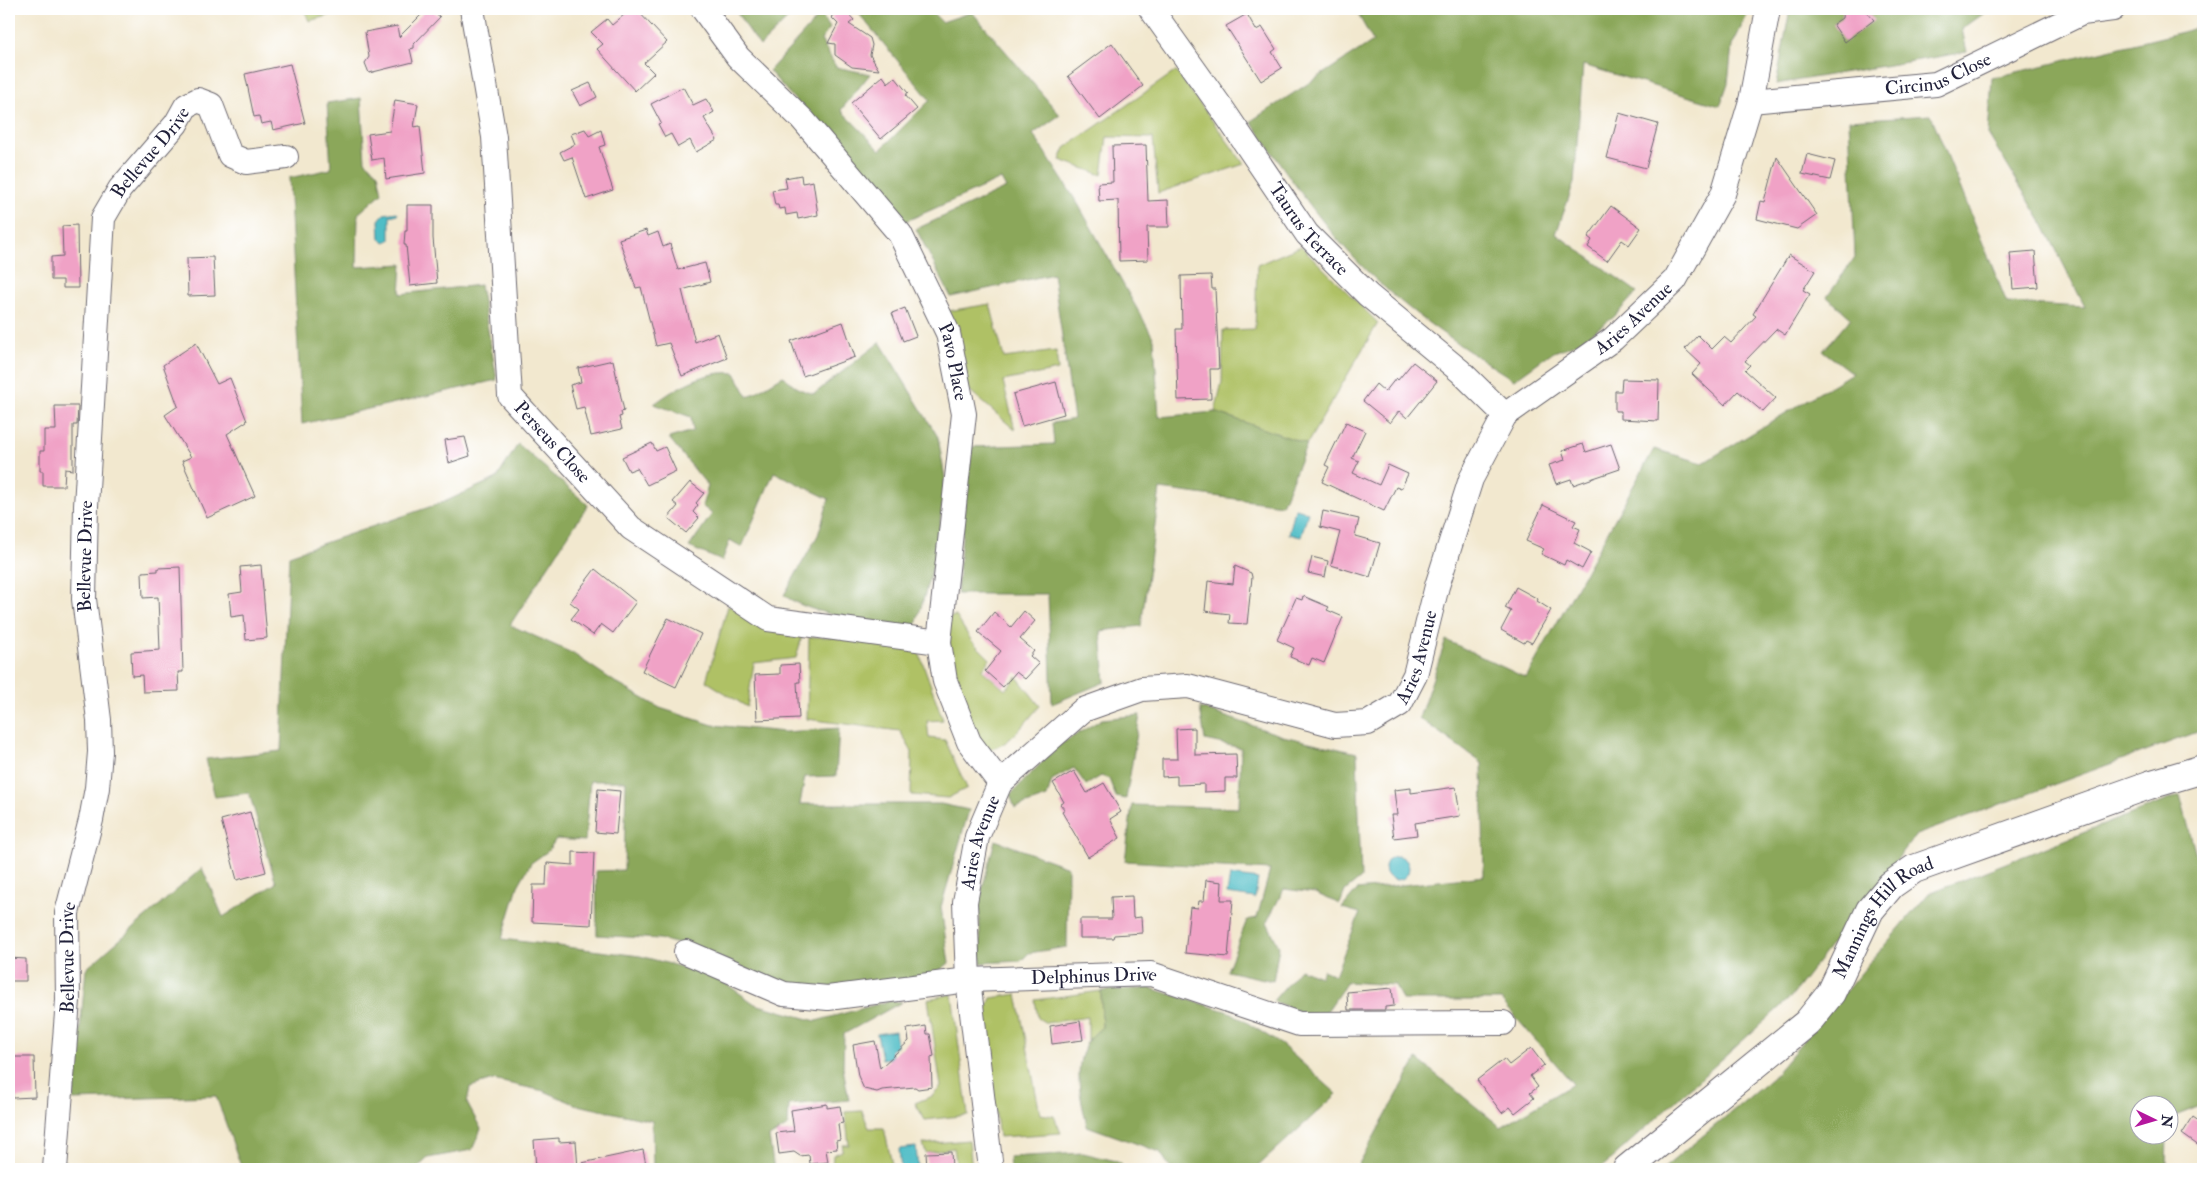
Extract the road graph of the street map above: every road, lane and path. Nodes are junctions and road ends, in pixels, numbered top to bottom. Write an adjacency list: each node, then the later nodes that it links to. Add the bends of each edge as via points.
1 (472, 9): 9 (street, Perseus Close, via 494,137 510,396 631,528 768,619)
2 (703, 9): 9 (street, Pavo Place, via 738,57 803,120 900,234 948,333 964,414)
3 (1151, 9): 8 (street, Taurus Terrace, via 1307,234 1368,295 1460,371)
4 (1768, 9): 6 (street, Aries Avenue)
5 (2113, 9): 6 (street, Circinus Close, via 2082,13 1936,84)
6 (1752, 101): 8 (street, Aries Avenue, via 1723,194 1675,280 1613,339)
7 (286, 157): 15 (street, Bellevue Drive, via 246,162 230,154 211,105 198,100 186,106 176,124 120,189 102,218 84,599 100,752 91,820 68,913 68,1000)
8 (1505, 415): 11 (street, Aries Avenue, via 1471,479 1437,586 1415,675 1400,704 1368,724 1335,725 1188,686 1142,690 1083,710)
9 (939, 642): 11 (street, Pavo Place, via 945,681 970,742)
10 (2203, 768): 17 (main road, Mannings Hill Road, via 1914,869 1891,885 1870,910 1832,993 1808,1023)
11 (1000, 783): 13 (street, Aries Avenue, via 977,837 965,902)
12 (686, 952): 13 (street, Delphinus Drive, via 784,994 828,998)
13 (968, 980): 14 (street, Delphinus Drive, via 1151,974 1299,1024); 16 (street, Aries Avenue)
14 (1503, 1023)
15 (55, 1169)
16 (991, 1169)
17 (1627, 1169)

